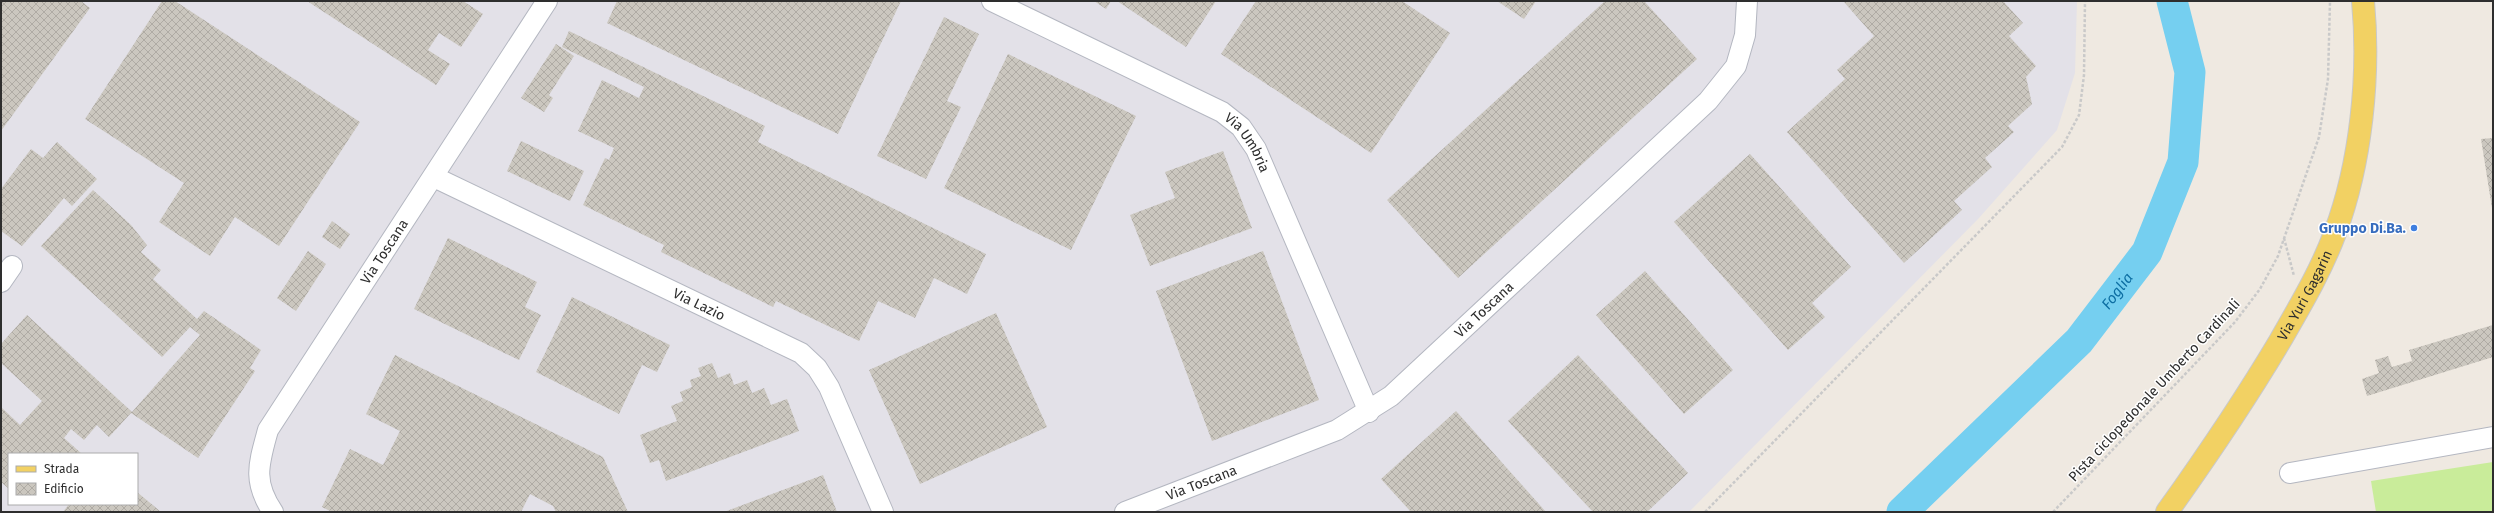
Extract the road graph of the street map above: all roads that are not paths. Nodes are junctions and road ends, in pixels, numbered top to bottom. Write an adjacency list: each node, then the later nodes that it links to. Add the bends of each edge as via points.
1 (547, 1): 5 (street, Via Toscana)
2 (992, 1): 6 (street, Via Umbria, via 1222,112 1241,128 1256,149)
3 (1747, 1): 6 (street, Via Toscana, via 1746,35 1736,66 1708,101 1391,396)
4 (2363, 1): 12 (main road, Via Yuri Gagarin, via 2363,92 2356,157 2335,233 2304,301 2252,388)
5 (434, 177): 9 (street, Via Toscana, via 268,430 258,467 264,499); 10 (street, Via Lazio, via 802,353 817,368 829,387)
6 (1369, 412): 11 (street, Via Toscana, via 1337,430)
7 (2493, 437): 8 (street)
8 (2290, 473)
9 (272, 512)
10 (884, 512)
11 (1125, 512)
12 (2167, 512)

